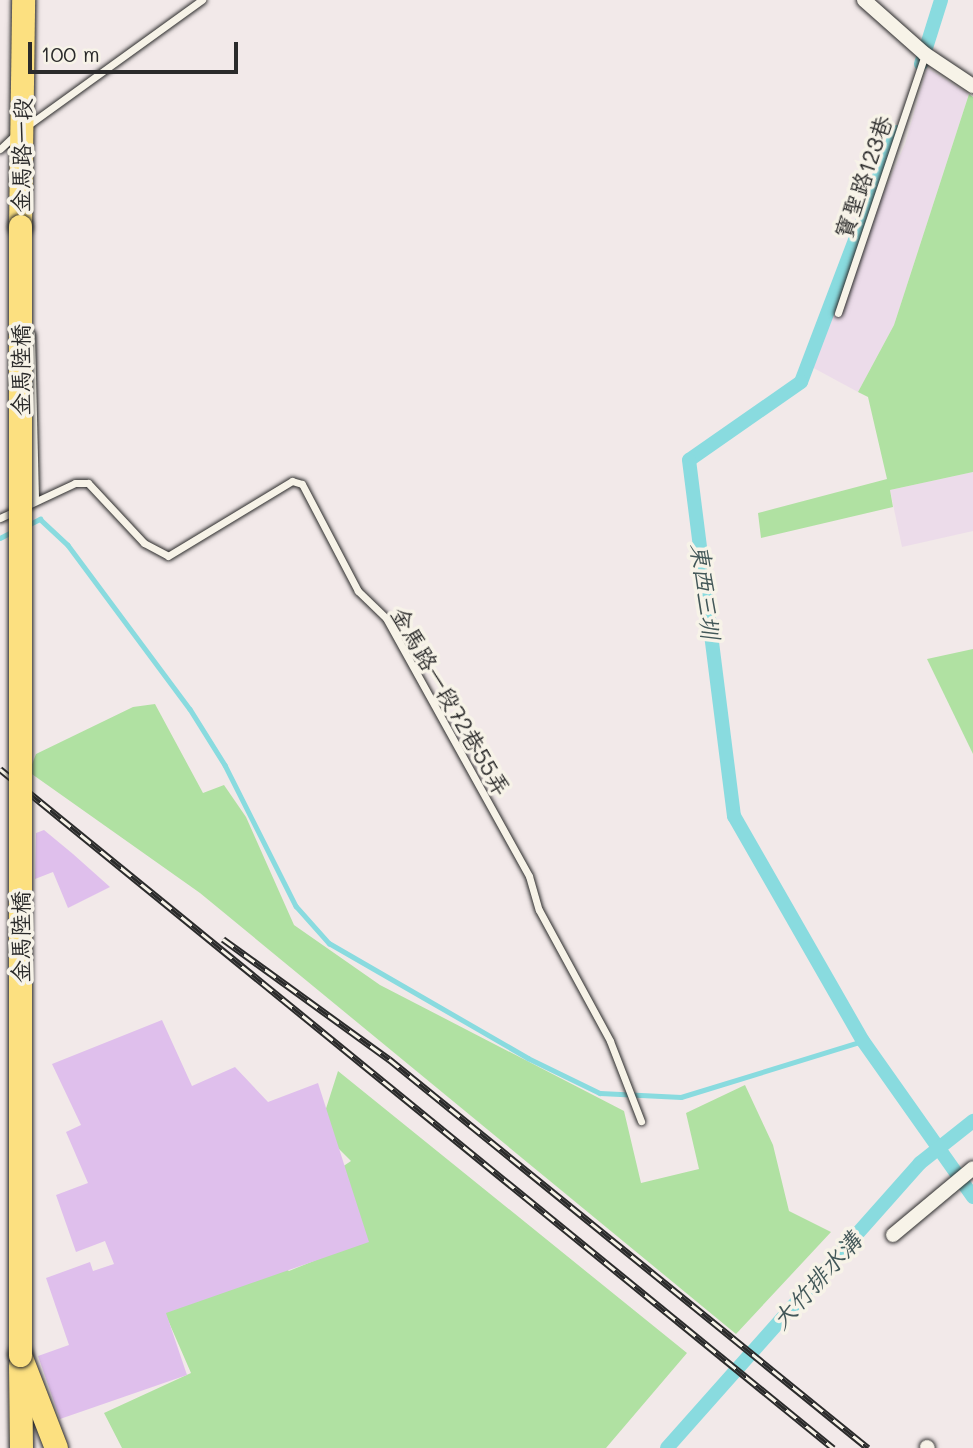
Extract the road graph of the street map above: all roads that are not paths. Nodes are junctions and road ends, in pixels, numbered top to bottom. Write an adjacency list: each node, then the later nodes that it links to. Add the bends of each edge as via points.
1 (23, 0): 6 (main road, 金馬路一段)
2 (202, 0): 6 (lane)
3 (864, 0): 4 (street)
4 (925, 54): 5 (street); 9 (lane, 寶聖路123巷)
5 (973, 86)
6 (21, 130): 7 (lane); 8 (main road, 金馬路一段); 10 (lane, via 29,220)
7 (0, 149)
8 (20, 226): 15 (main road, 金馬陸橋, bridge)
9 (838, 313)
10 (35, 501): 11 (lane); 12 (lane, 金馬路一段72巷55弄, via 88,483 144,543 168,556 292,481 302,484 358,591 386,618 529,876 539,910 610,1041)
11 (0, 518)
12 (641, 1121)
13 (973, 1168): 14 (street)
14 (893, 1236)
15 (20, 1355): 16 (main road); 17 (main road)
16 (21, 1448)
17 (56, 1448)

